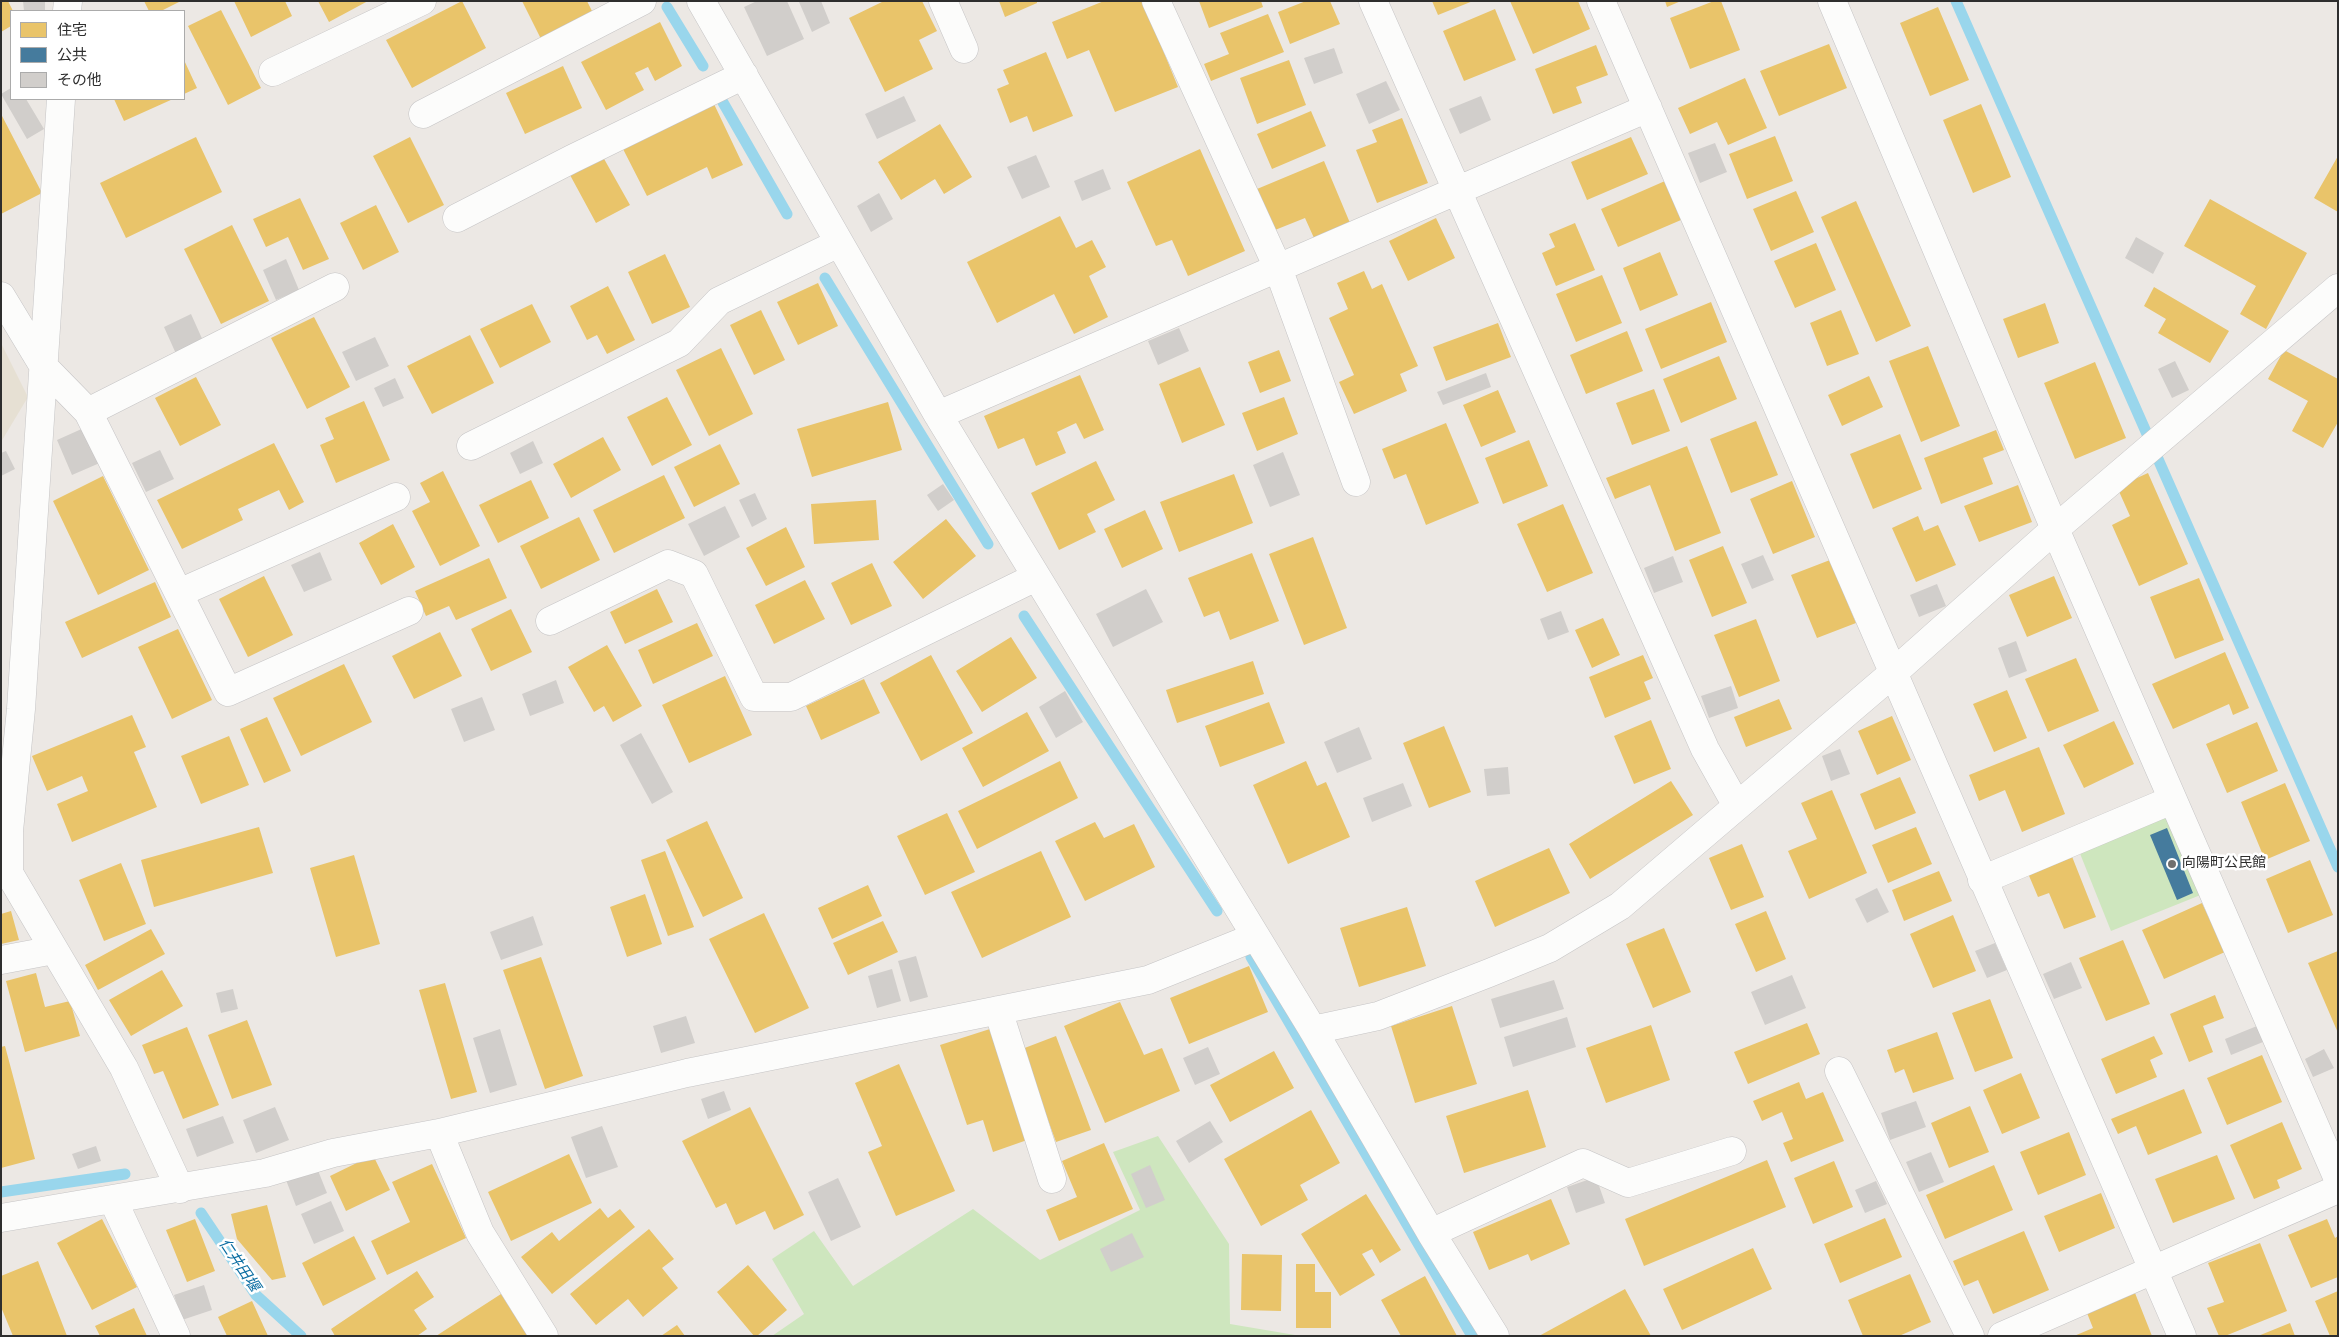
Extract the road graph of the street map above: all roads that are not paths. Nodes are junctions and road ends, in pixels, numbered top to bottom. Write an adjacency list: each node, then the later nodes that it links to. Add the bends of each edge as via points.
1 (422, 1): 10 (street)
2 (642, 1): 14 (street)
3 (701, 1): 11 (street)
4 (943, 1): 9 (street)
5 (1156, 1): 18 (street)
6 (1373, 1): 15 (street)
7 (1601, 1): 13 (street)
8 (1832, 1): 28 (street)
9 (964, 49)
10 (272, 72)
11 (744, 76): 16 (street); 17 (street)
12 (61, 100): 22 (street)
13 (1648, 108): 15 (street); 33 (street)
14 (423, 114)
15 (1457, 191): 18 (street); 35 (street, via 1705,750)
16 (458, 218)
17 (840, 243): 24 (street); 25 (street, via 719,301 678,343)
18 (1278, 268): 24 (street); 26 (street)
19 (336, 287): 23 (street)
20 (2338, 288): 28 (street)
21 (1, 296): 22 (street)
22 (44, 367): 23 (street); 38 (street, via 21,709 8,831 8,872)
23 (88, 412): 30 (street)
24 (938, 415): 29 (street)
25 (471, 446)
26 (1356, 482)
27 (396, 497): 30 (street)
28 (2055, 529): 33 (street); 34 (street)
29 (1036, 578): 32 (street, via 791,697 754,697 694,574 668,564); 37 (street)
30 (179, 593): 31 (street, via 228,692)
31 (409, 611)
32 (550, 620)
33 (1892, 674): 35 (street); 36 (street)
34 (2172, 800): 36 (street); 46 (street)
35 (1737, 806): 41 (street, via 1620,906 1550,948 1378,1016)
36 (1982, 880): 52 (street)
37 (1255, 937): 40 (street, via 1148,980); 41 (street)
38 (54, 950): 39 (street); 47 (street, via 124,1068)
39 (1, 960)
40 (998, 1010): 43 (street, via 687,1073); 45 (street)
41 (1313, 1030): 51 (street)
42 (1839, 1070): 56 (street)
43 (440, 1133): 47 (street, via 333,1154 265,1173); 54 (street, via 480,1233)
44 (1732, 1151): 51 (street, via 1628,1183 1583,1163)
45 (1052, 1179)
46 (2338, 1179)
47 (180, 1188): 49 (street)
48 (2338, 1189): 52 (street)
49 (112, 1200): 50 (street); 53 (street)
50 (1, 1218)
51 (1431, 1233): 55 (street)
52 (2152, 1269): 57 (street); 58 (street)
53 (176, 1336)
54 (544, 1336)
55 (1495, 1336)
56 (1970, 1336)
57 (2002, 1336)
58 (2182, 1336)

